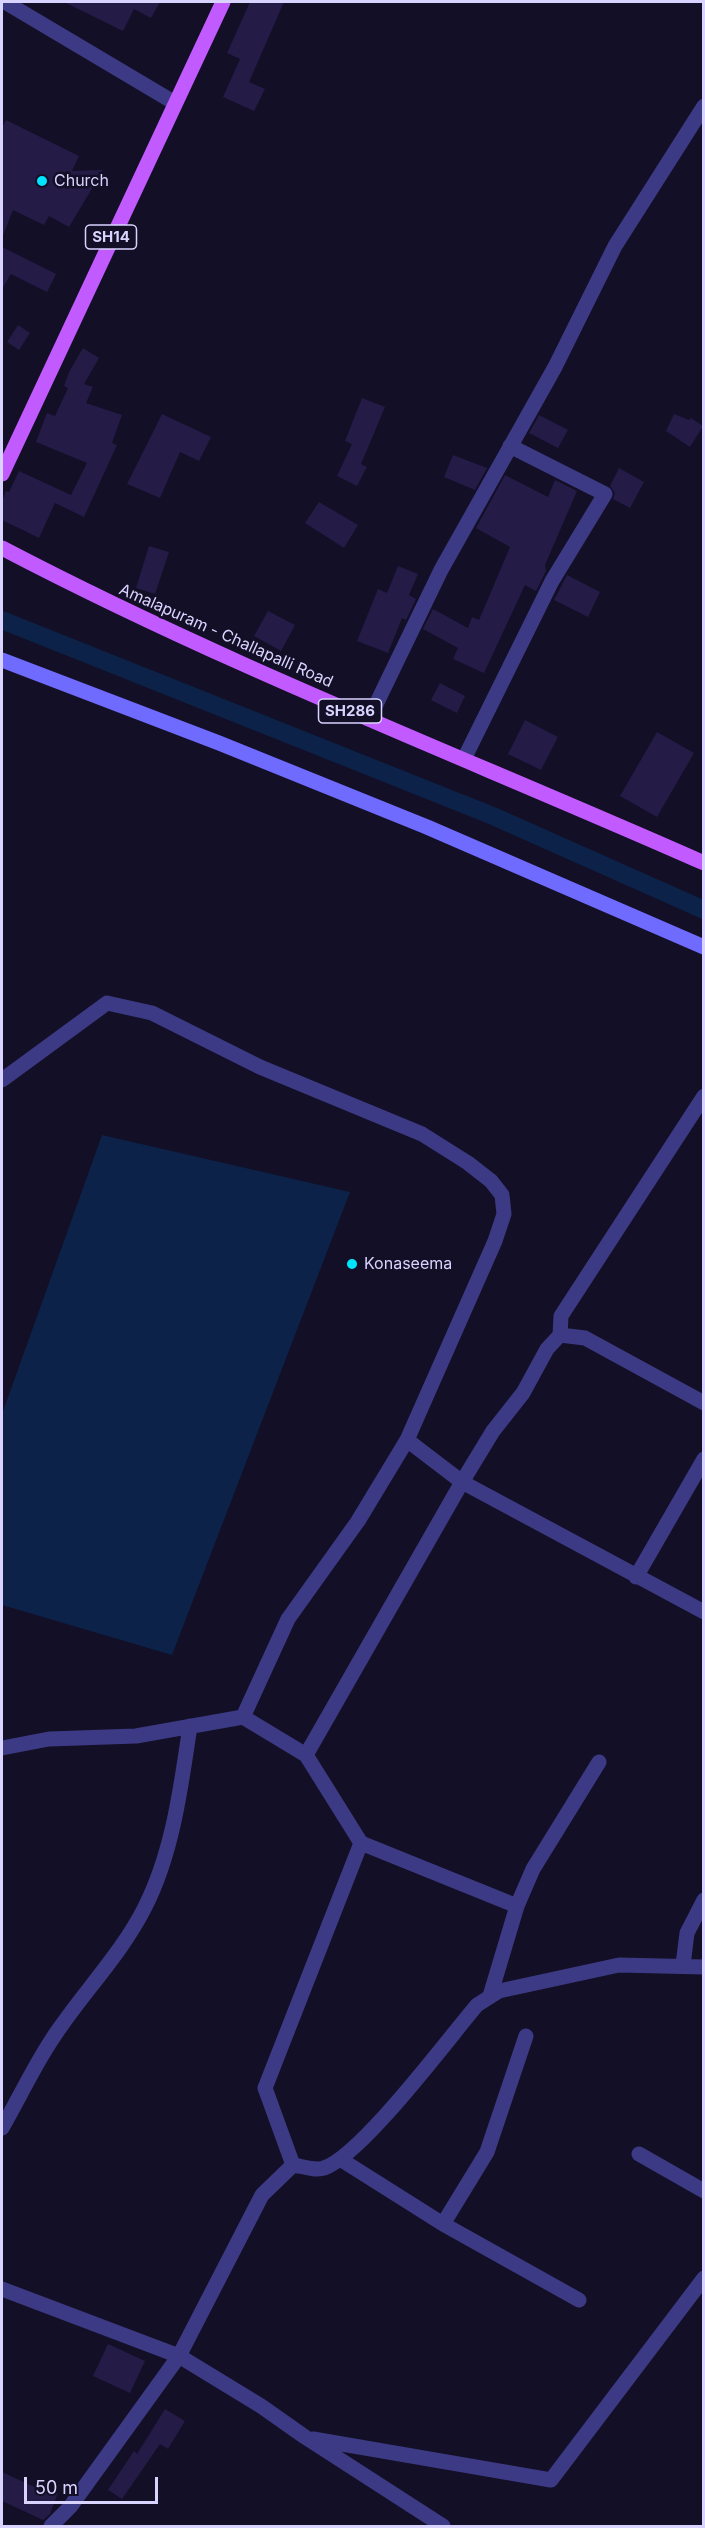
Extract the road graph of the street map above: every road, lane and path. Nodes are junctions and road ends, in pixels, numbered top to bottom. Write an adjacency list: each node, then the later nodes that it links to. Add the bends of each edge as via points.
1 (5, 2): 3 (street)
2 (224, 2): 3 (main road, SH14)
3 (175, 102): 6 (main road, SH14)
4 (704, 106): 5 (street, via 615,246 555,367)
5 (510, 446): 9 (street, via 441,570); 10 (street, via 605,494 552,581)
6 (2, 474)
7 (2, 548): 9 (main road, Amalapuram - Challapalli Road / SH286, via 180,636)
8 (2, 660): 12 (street, via 427,827)
9 (369, 719): 10 (main road, Amalapuram - Challapalli Road / SH286)
10 (464, 759): 11 (main road, Amalapuram - Challapalli Road / SH286)
11 (704, 863)
12 (704, 947)
13 (2, 1080): 17 (street, via 107,1003 152,1013 260,1067 422,1134 491,1181 502,1196 504,1214)
14 (704, 1096): 15 (street, via 561,1316)
15 (560, 1335): 16 (street, via 585,1338); 19 (street)
16 (704, 1404)
17 (407, 1440): 19 (street); 22 (street, via 358,1521 288,1619)
18 (704, 1459): 20 (street)
19 (462, 1482): 20 (street); 25 (street)
20 (636, 1577): 21 (street)
21 (704, 1612)
22 (243, 1716): 23 (street); 25 (street)
23 (190, 1726): 24 (street, via 136,1736 49,1739); 34 (street, via 165,1852 146,1906 121,1947 62,2024)
24 (2, 1748)
25 (306, 1755): 27 (street)
26 (599, 1762): 29 (street, via 533,1869)
27 (361, 1843): 29 (street); 37 (street, via 265,2088)
28 (704, 1900): 30 (street, via 687,1933)
29 (517, 1906): 32 (street)
30 (683, 1965): 31 (street); 32 (street, via 620,1965)
31 (704, 1967)
32 (490, 1996): 36 (street, via 477,2005 370,2131)
33 (526, 2036): 39 (street, via 487,2152)
34 (2, 2128)
35 (639, 2154): 38 (street)
36 (340, 2159): 37 (street, via 323,2169); 39 (street)
37 (293, 2165): 43 (street, via 262,2195)
38 (704, 2190)
39 (442, 2224): 42 (street)
40 (704, 2278): 44 (street, via 551,2480)
41 (2, 2289): 43 (street)
42 (579, 2300)
43 (179, 2356): 44 (street); 45 (street, via 70,2507)
44 (304, 2437): 46 (street)
45 (51, 2526)
46 (443, 2526)

